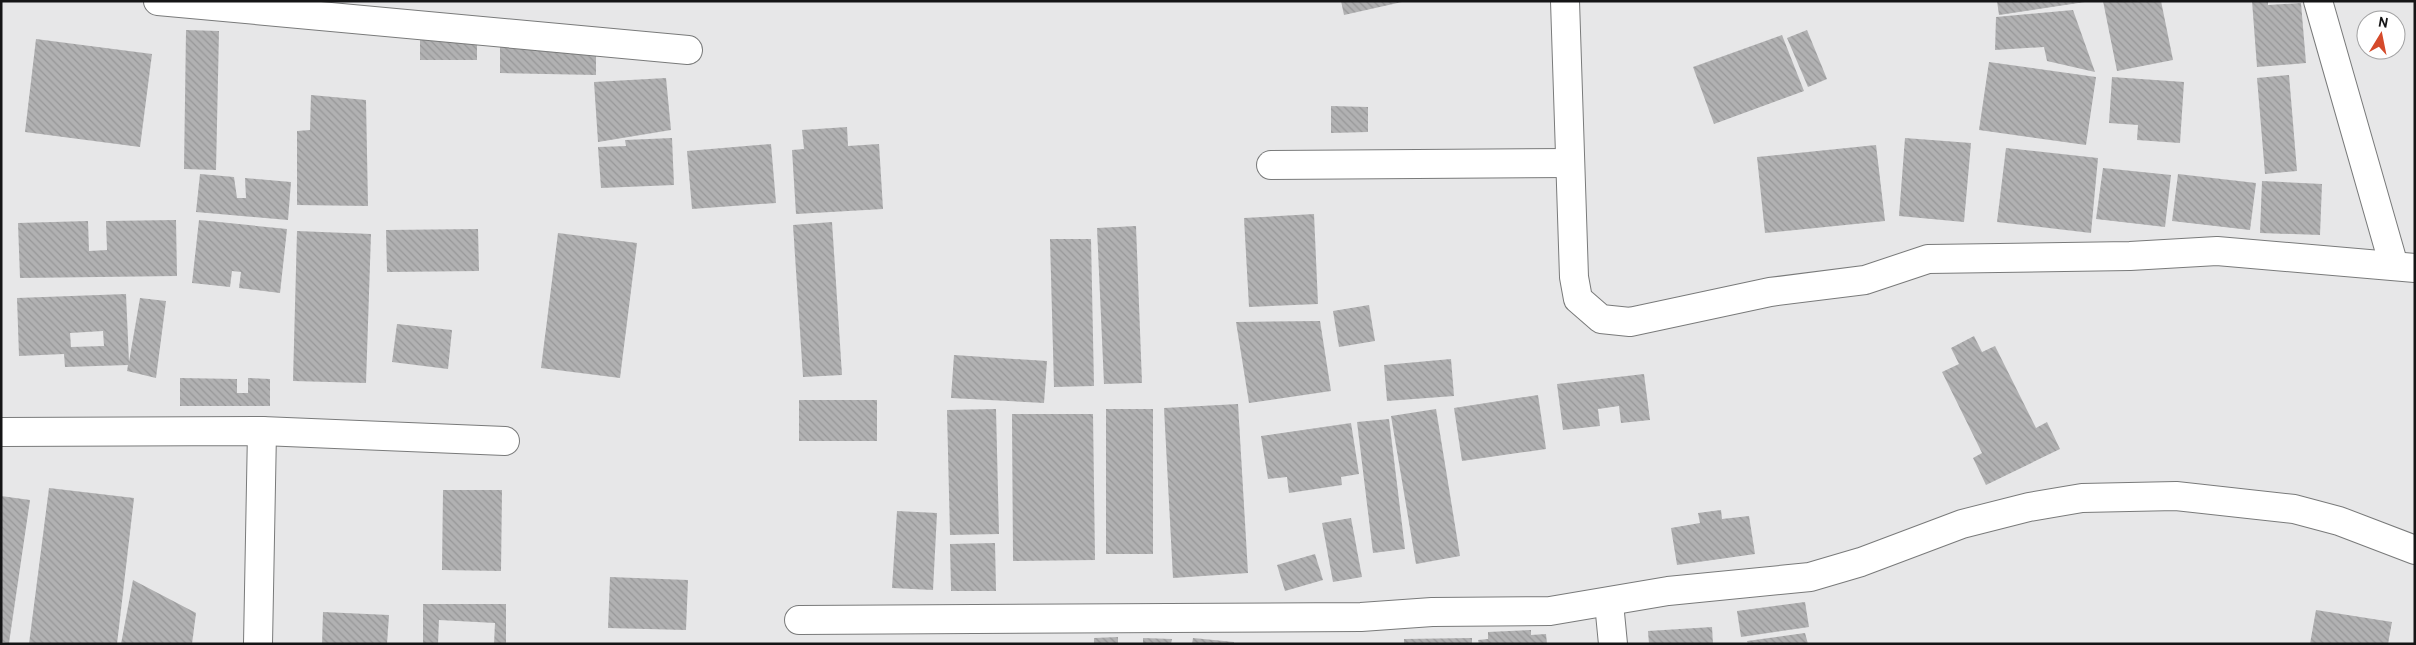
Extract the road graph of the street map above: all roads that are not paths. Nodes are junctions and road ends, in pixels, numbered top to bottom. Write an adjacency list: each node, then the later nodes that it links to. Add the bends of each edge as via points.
1 (158, 1): 4 (street)
2 (1565, 1): 5 (street)
3 (2318, 1): 7 (street)
4 (688, 50)
5 (1570, 163): 6 (street); 7 (street, via 1574,277 1578,299 1601,319 1630,322 1770,292 1865,280 1928,259 2217,252)
6 (1271, 165)
7 (2404, 267)
8 (262, 431): 9 (street); 10 (street); 14 (street)
9 (1, 432)
10 (505, 440)
11 (2415, 550): 12 (street, via 2339,520 2294,509 2176,496 2082,498 1962,524 1861,562 1810,577 1668,592)
12 (1609, 603): 13 (street, via 1550,611 1432,612 1361,617); 15 (street)
13 (799, 620)
14 (258, 644)
15 (1613, 644)

